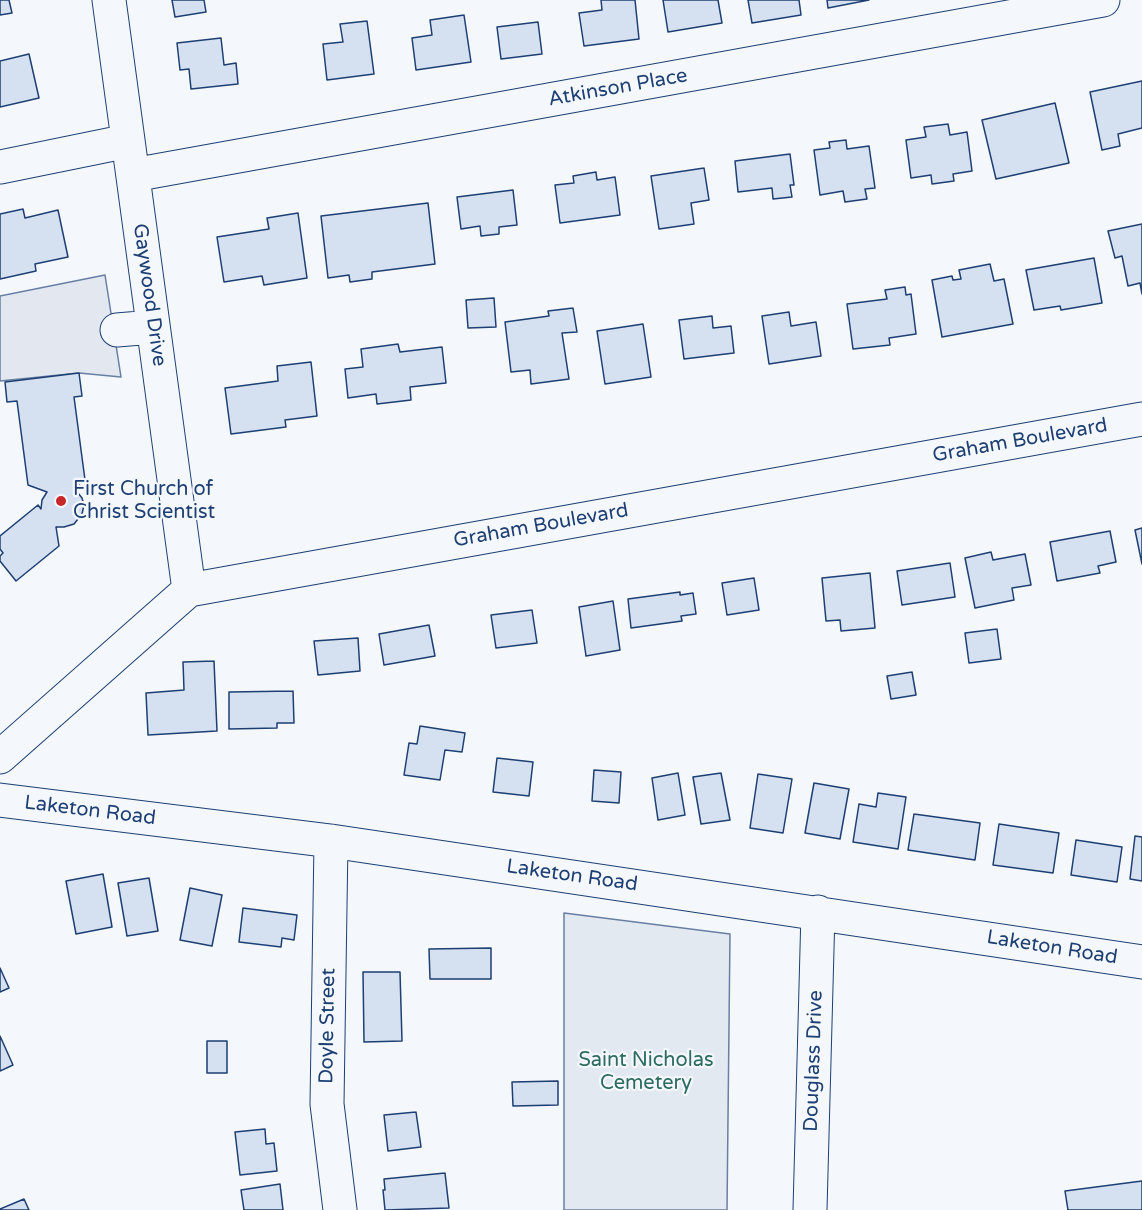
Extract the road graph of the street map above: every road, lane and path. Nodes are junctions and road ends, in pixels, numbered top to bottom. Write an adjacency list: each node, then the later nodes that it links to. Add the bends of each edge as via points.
1 (109, 0): 3 (street, Gaywood Drive)
2 (1103, 0): 5 (street, Atkinson Place)
3 (128, 141): 4 (street); 5 (street, Gaywood Drive)
4 (0, 167)
5 (133, 175): 6 (street, Gaywood Drive)
6 (153, 327): 7 (street); 9 (street, Gaywood Drive)
7 (117, 330)
8 (1142, 419): 9 (street, Graham Boulevard)
9 (189, 590): 10 (street)
10 (0, 757)
11 (0, 800): 12 (street, Laketon Road)
12 (331, 841): 13 (street, Laketon Road); 15 (street, Doyle Street, via 327,1104)
13 (818, 912): 14 (street, Laketon Road); 16 (street, Douglass Drive)
14 (1142, 962)
15 (340, 1210)
16 (810, 1210)

